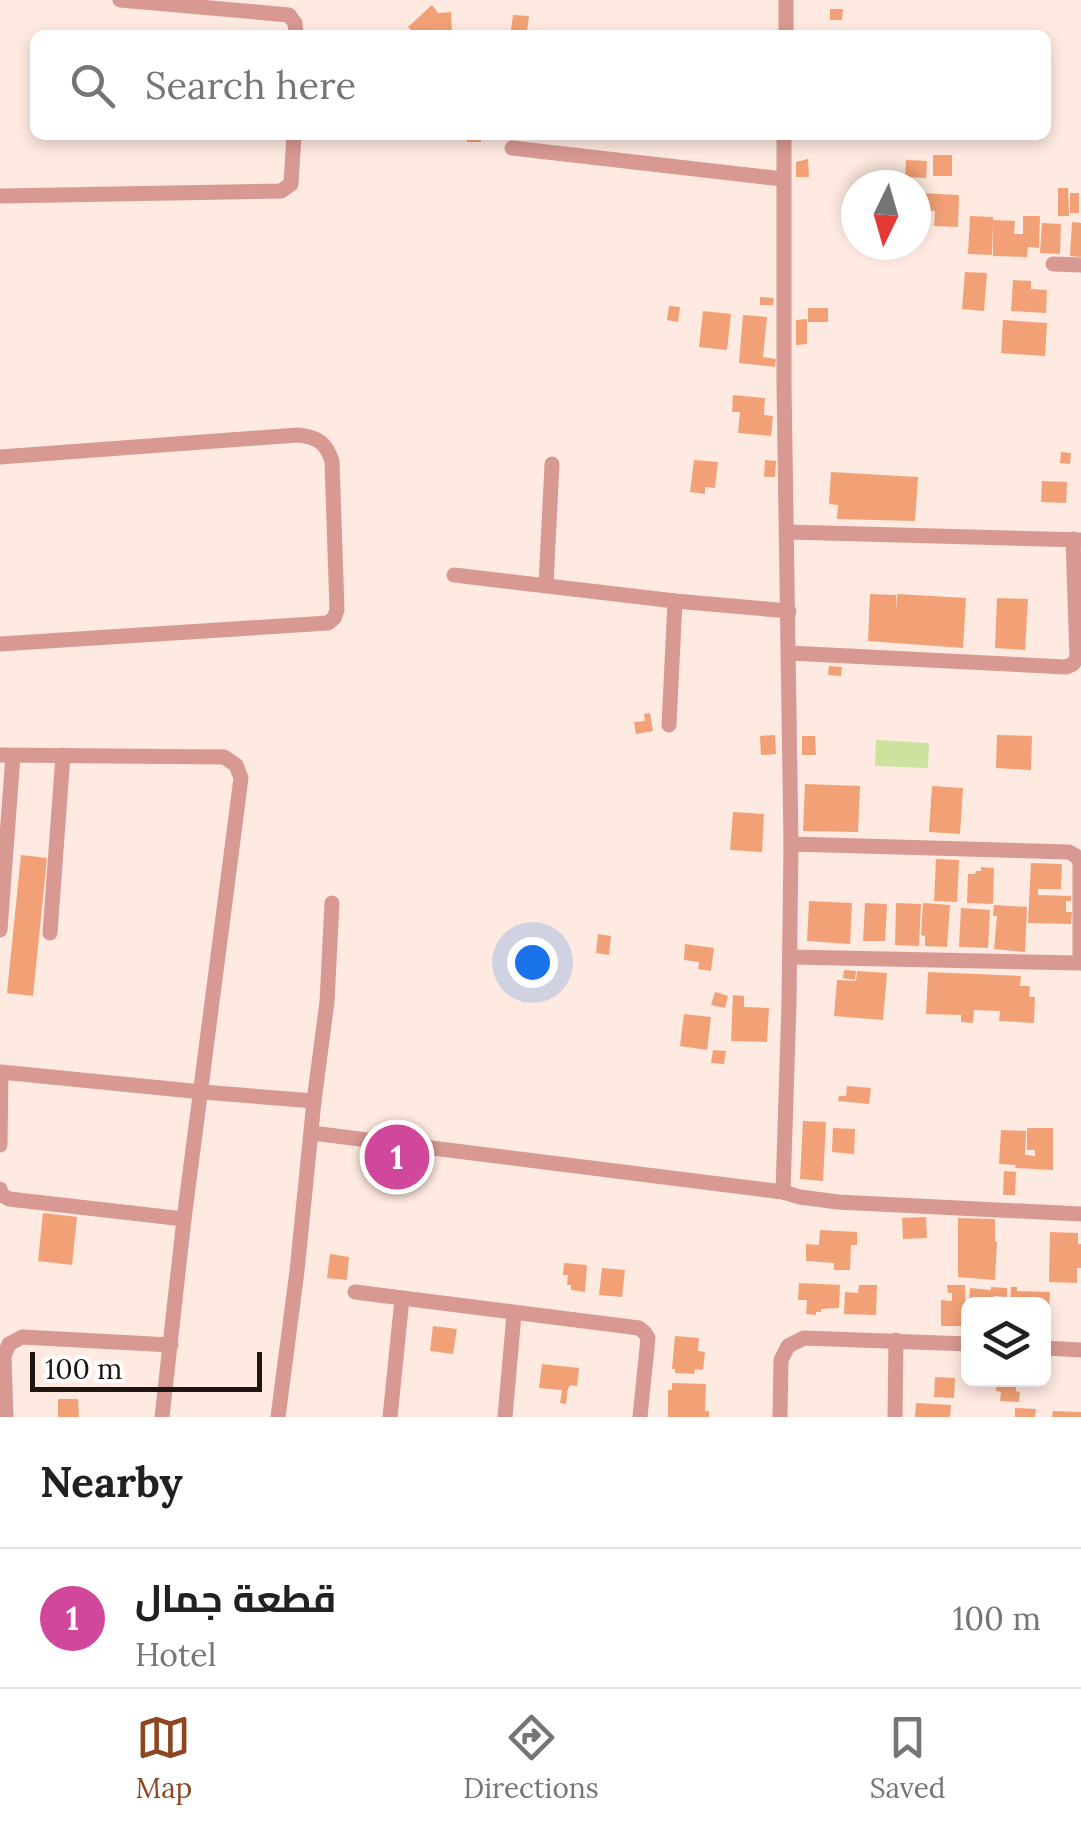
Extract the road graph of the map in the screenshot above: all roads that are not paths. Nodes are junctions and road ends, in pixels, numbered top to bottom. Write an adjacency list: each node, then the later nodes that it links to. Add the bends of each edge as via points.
1 (120, 0): 3 (street, via 289,15)
2 (786, 0): 4 (street)
3 (296, 30)
4 (786, 30)
5 (294, 140): 9 (street, via 291,184 281,191)
6 (784, 140): 8 (street)
7 (512, 148): 8 (street)
8 (783, 179): 14 (street)
9 (2, 196)
10 (1053, 264): 11 (street)
11 (1081, 265)
12 (0, 457): 20 (street, via 312,437 328,448 332,461 337,610 328,622)
13 (552, 464): 17 (street)
14 (787, 532): 15 (street); 19 (street)
15 (1077, 540): 21 (street, via 1074,664)
16 (454, 575): 17 (street)
17 (546, 585): 18 (street)
18 (675, 601): 19 (street); 22 (street)
19 (789, 611): 21 (street)
20 (0, 644)
21 (789, 653): 25 (street)
22 (669, 724)
23 (63, 755): 24 (street); 28 (street); 32 (street, via 224,757 242,778)
24 (7, 756): 27 (street)
25 (792, 844): 29 (street); 29 (street, via 1069,852 1080,862 1080,963)
26 (332, 904): 33 (street)
27 (0, 930)
28 (50, 933)
29 (790, 958): 37 (street)
30 (0, 1064): 31 (street)
31 (1, 1072): 32 (street); 35 (street)
32 (202, 1092): 33 (street); 39 (street)
33 (314, 1100): 34 (street)
34 (312, 1133): 37 (street); 50 (street)
35 (0, 1146)
36 (0, 1190): 39 (street, via 9,1200)
37 (783, 1192): 38 (street, via 838,1202)
38 (1081, 1214)
39 (184, 1218): 45 (street)
40 (355, 1292): 41 (street)
41 (402, 1299): 42 (street); 51 (street)
42 (514, 1314): 52 (street); 53 (street, via 646,1333)
43 (896, 1340): 44 (street); 54 (street, via 804,1338 788,1346 781,1360); 55 (street)
44 (961, 1344)
45 (171, 1345): 48 (street, via 22,1337 4,1356); 49 (street)
46 (1051, 1348): 47 (street)
47 (1081, 1350)
48 (6, 1417)
49 (162, 1417)
50 (278, 1417)
51 (390, 1417)
52 (505, 1417)
53 (640, 1417)
54 (780, 1417)
55 (894, 1417)

